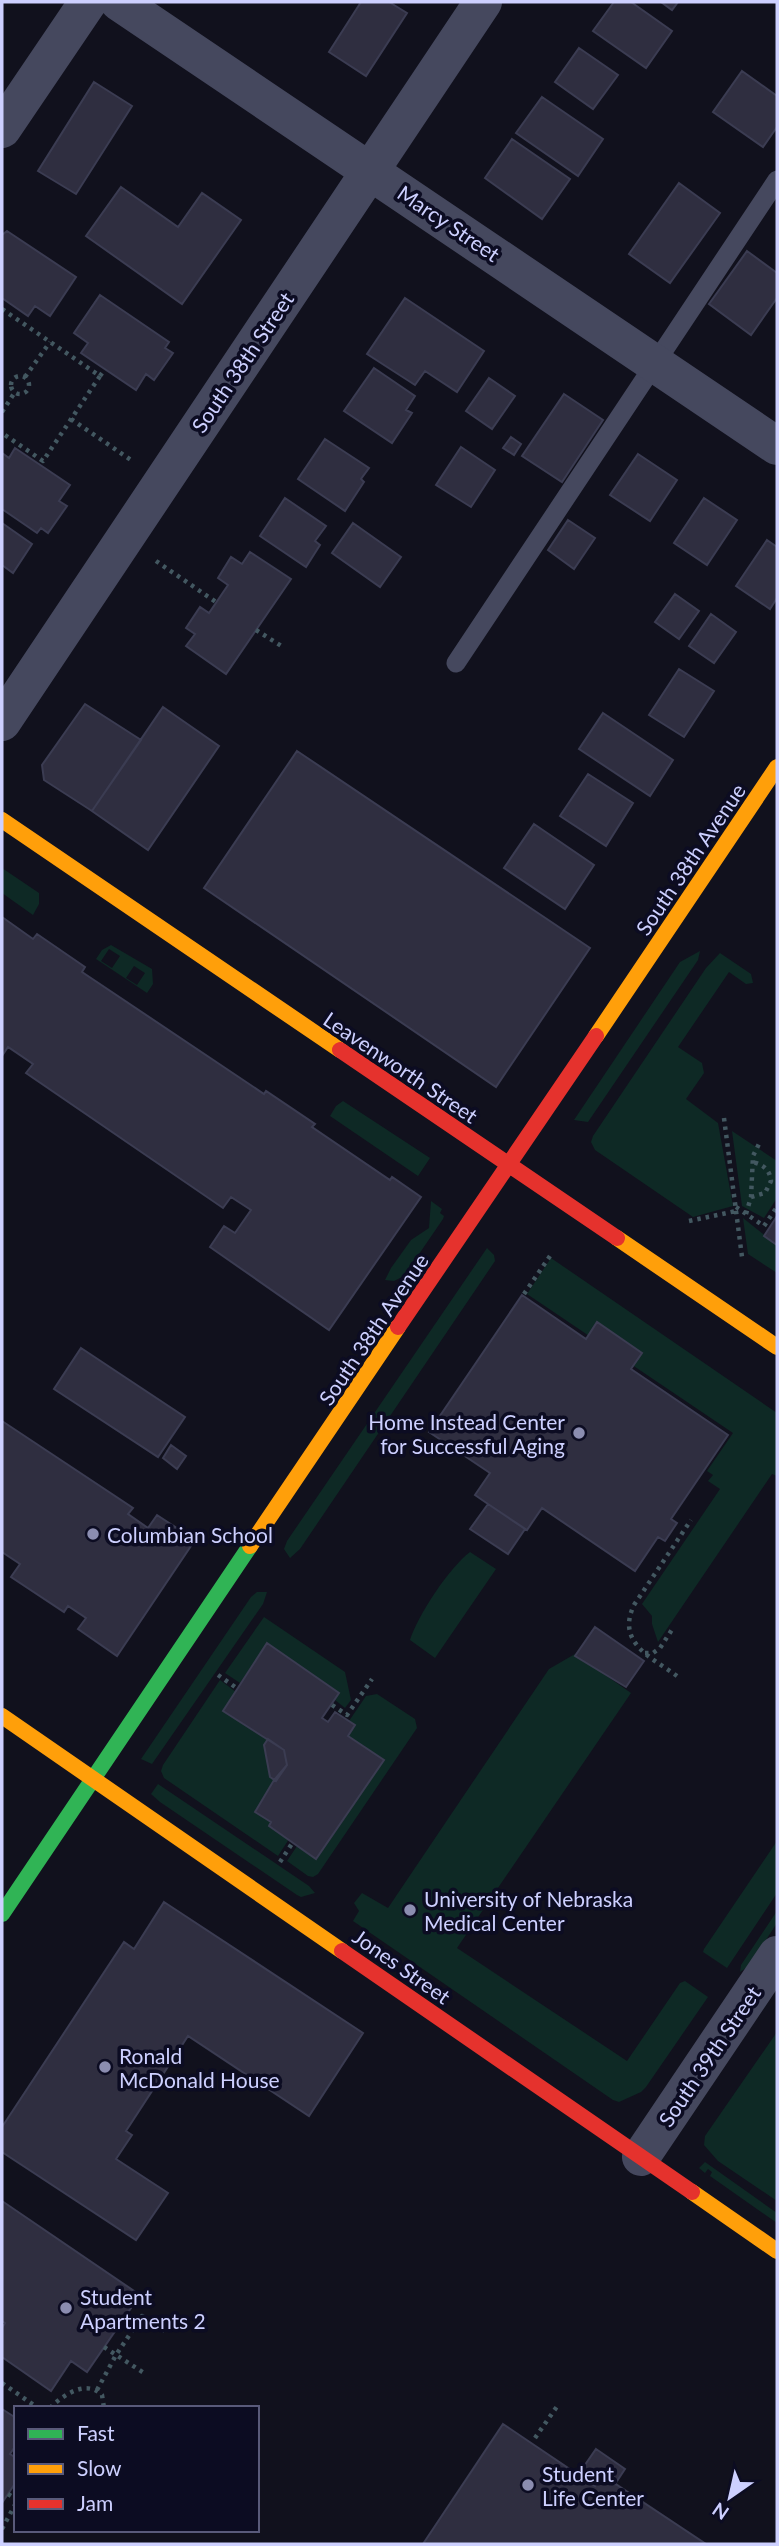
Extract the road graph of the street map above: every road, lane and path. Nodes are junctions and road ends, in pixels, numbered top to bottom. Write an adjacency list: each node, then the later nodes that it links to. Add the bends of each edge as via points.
1 (88, 2): 4 (street)
2 (119, 2): 5 (street, Marcy Street)
3 (483, 2): 5 (street, South 38th Street)
4 (2, 129)
5 (370, 170): 9 (street, Marcy Street); 24 (street, South 38th Street)
6 (777, 180): 9 (lane)
7 (2, 309): 8 (path)
8 (50, 342): 11 (path); 12 (path)
9 (656, 363): 17 (street, Marcy Street); 23 (lane)
10 (105, 369): 11 (path)
11 (100, 376): 15 (path)
12 (25, 377): 13 (path, via 12,380); 13 (path, via 28,391)
13 (15, 392): 14 (path)
14 (2, 412)
15 (71, 419): 16 (path, via 43,461); 18 (path)
16 (2, 433)
17 (777, 446)
18 (126, 457)
19 (151, 558): 20 (path)
20 (216, 602)
21 (256, 630): 22 (path)
22 (283, 647)
23 (456, 663)
24 (2, 722)
25 (777, 767): 30 (street, South 38th Avenue)
26 (2, 820): 30 (street, Leavenworth Street)
27 (724, 1118): 33 (path)
28 (760, 1142): 29 (path)
29 (752, 1162): 31 (path); 31 (path, via 768,1171 771,1181 765,1193)
30 (509, 1166): 39 (street, Leavenworth Street); 49 (street, South 38th Avenue)
31 (751, 1197): 34 (path)
32 (777, 1207): 34 (path, via 764,1226)
33 (736, 1209): 34 (path); 35 (path); 37 (path)
34 (746, 1214)
35 (689, 1222)
36 (552, 1253): 38 (path)
37 (742, 1257)
38 (524, 1294)
39 (777, 1347)
40 (691, 1521): 42 (path, via 630,1613 632,1640)
41 (673, 1628): 42 (path, via 660,1648)
42 (645, 1653): 44 (path)
43 (218, 1675): 46 (path)
44 (677, 1676)
45 (372, 1679): 47 (path, via 346,1717)
46 (238, 1689)
47 (332, 1705)
48 (2, 1716): 49 (street, Jones Street)
49 (94, 1779): 52 (street, South 38th Avenue); 54 (street, Jones Street)
50 (293, 1842): 51 (path)
51 (280, 1862)
52 (2, 1914)
53 (777, 1955): 54 (street, South 39th Street)
54 (640, 2157): 55 (street, Jones Street)
55 (777, 2251)
56 (167, 2333): 58 (path, via 142,2316)
57 (104, 2347): 58 (path)
58 (116, 2355): 59 (path); 61 (path)
59 (144, 2373)
60 (2, 2383): 63 (path)
61 (97, 2390): 64 (path, via 84,2387); 65 (path)
62 (558, 2405): 66 (path)
63 (35, 2406)
64 (53, 2406)
65 (104, 2406)
66 (535, 2438)
67 (8, 2494): 68 (path)
68 (14, 2499)
69 (14, 2505): 70 (path)
70 (2, 2529)

